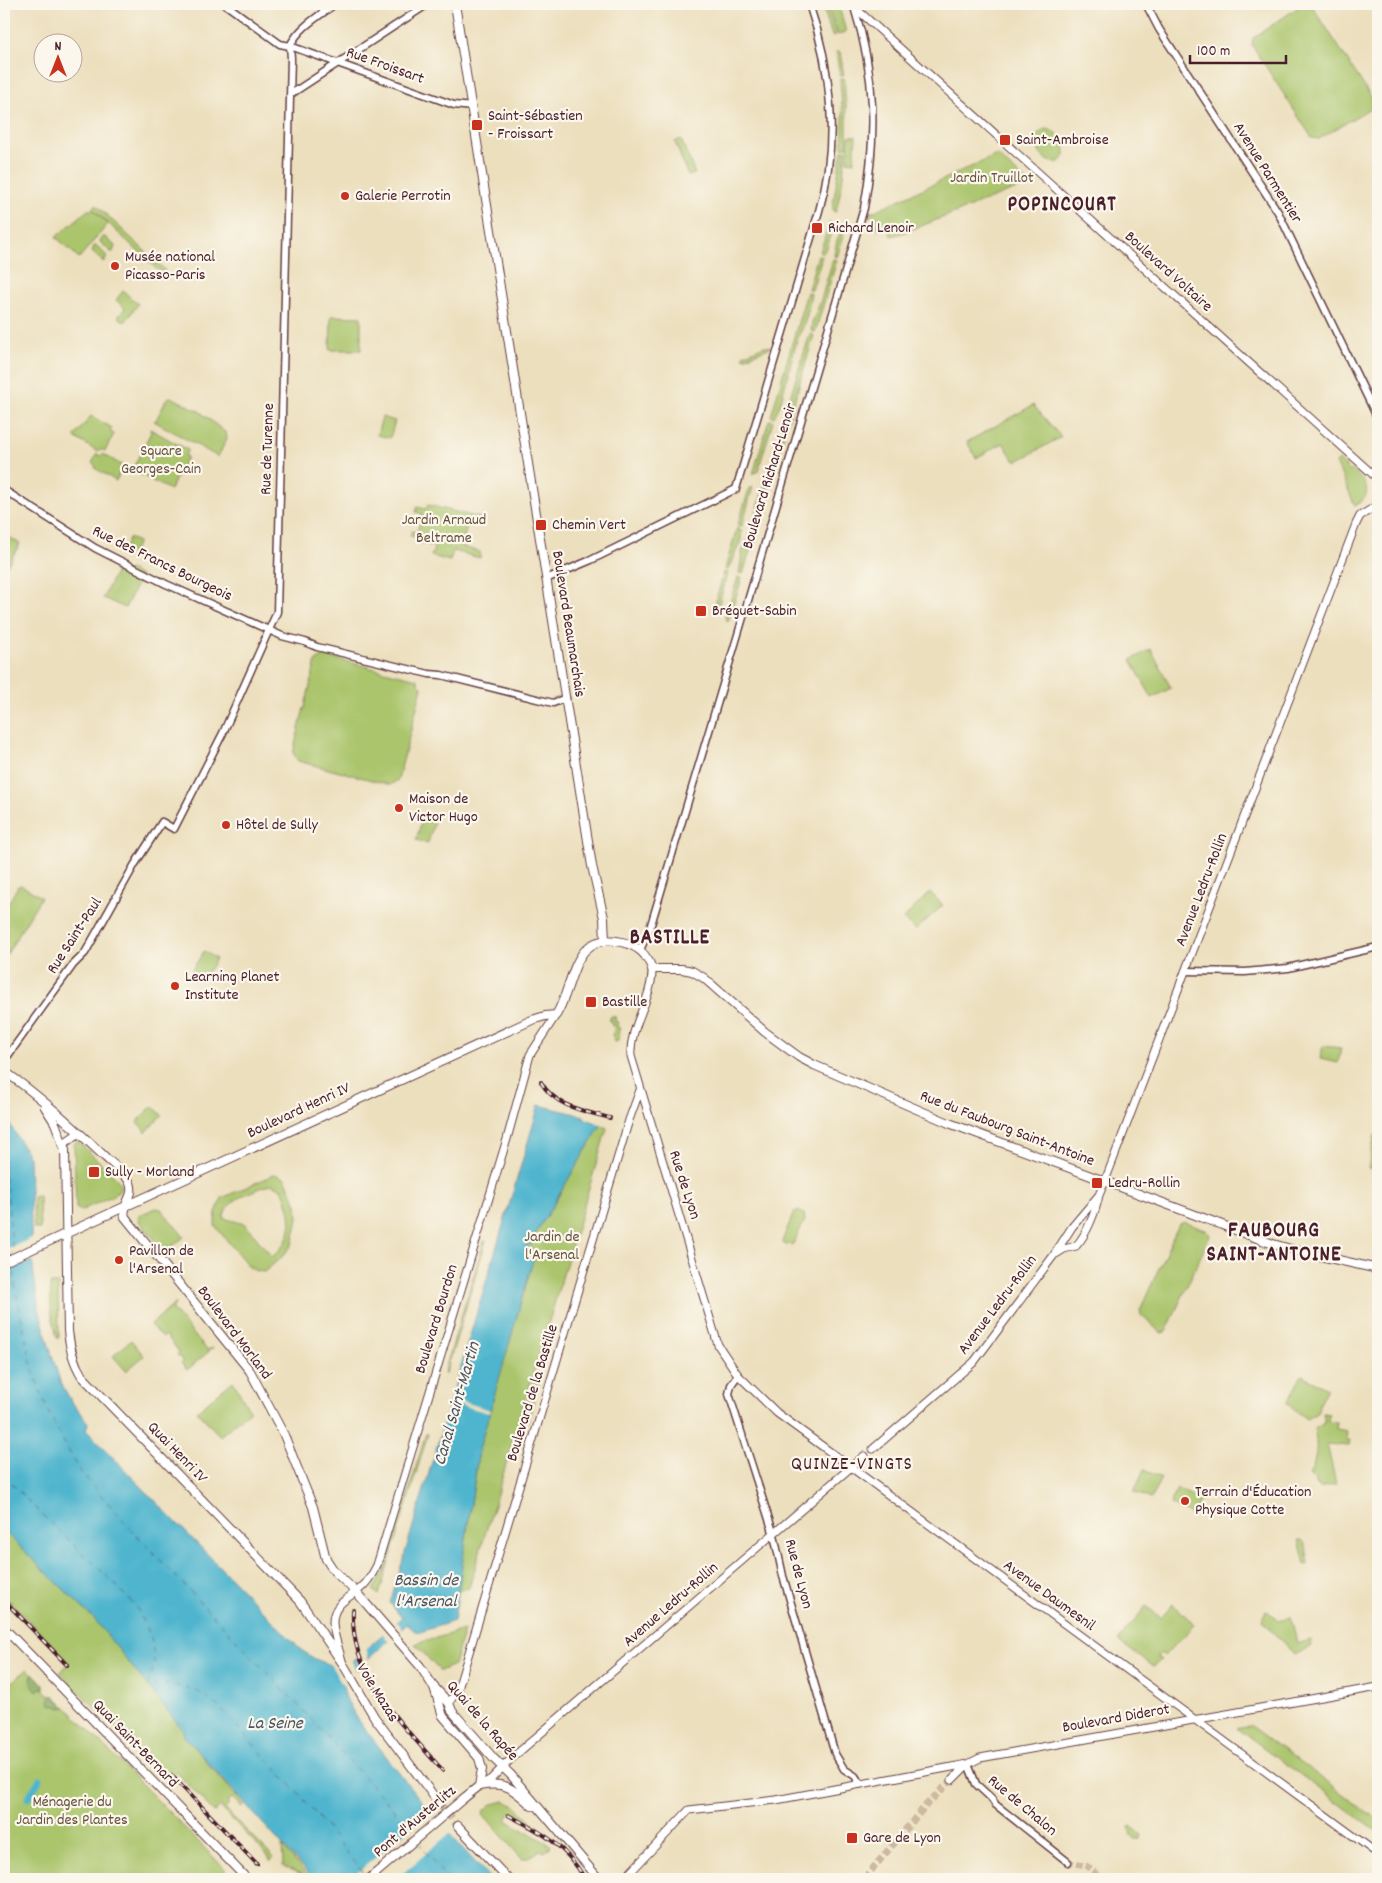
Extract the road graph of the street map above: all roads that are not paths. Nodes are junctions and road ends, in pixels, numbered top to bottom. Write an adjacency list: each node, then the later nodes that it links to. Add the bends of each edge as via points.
1 (225, 4): 8 (street, Rue Froissart, via 274,41)
2 (335, 4): 8 (street, via 302,29)
3 (428, 4): 9 (street)
4 (455, 4): 11 (main road, Boulevard Beaumarchais)
5 (809, 4): 16 (street, Boulevard Richard-Lenoir, via 823,48 830,96 826,177 736,489)
6 (853, 4): 13 (main road, Boulevard Voltaire); 22 (street, Boulevard Richard-Lenoir, via 866,51 873,109 872,155 864,208 650,928)
7 (1146, 4): 12 (street, Avenue Parmentier, via 1159,30 1281,218)
8 (290, 46): 9 (street, Rue Froissart); 10 (street, Rue de Turenne)
9 (337, 64): 10 (street); 11 (street, Rue Froissart, via 454,105)
10 (291, 94): 17 (street, Rue de Turenne, via 277,612)
11 (472, 107): 16 (main road, Boulevard Beaumarchais)
12 (1378, 419)
13 (1378, 479)
14 (4, 490): 17 (street, Rue des Francs Bourgeois, via 90,546)
15 (1378, 505): 24 (main road, Avenue Ledru-Rollin, via 1360,516 1356,524)
16 (546, 579): 18 (main road, Boulevard Beaumarchais)
17 (269, 630): 18 (street, Rue des Francs Bourgeois, via 316,647 553,703); 19 (street, Rue de Turenne, via 226,727 174,829)
18 (566, 698): 20 (main road, Boulevard Beaumarchais)
19 (162, 822): 26 (street, Rue Saint-Paul, via 85,952)
20 (606, 941): 22 (main road, via 623,942); 25 (main road, via 591,945 581,954)
21 (1378, 948): 24 (street, via 1288,968 1245,972)
22 (640, 950): 23 (main road)
23 (652, 969): 28 (main road, Rue de Lyon, via 631,1049); 32 (main road, Rue du Faubourg Saint-Antoine, via 682,969 704,978 761,1029 814,1065 949,1123)
24 (1186, 971): 32 (main road, Avenue Ledru-Rollin)
25 (556, 1015): 34 (main road, Boulevard Henri IV, via 532,1020); 48 (main road, Boulevard Bourdon, via 530,1055 377,1565 367,1583)
26 (4, 1061)
27 (4, 1070): 29 (main road)
28 (640, 1090): 42 (main road, Rue de Lyon); 54 (main road, Boulevard de la Bastille, via 458,1688)
29 (32, 1092): 30 (main road); 31 (main road, Quai Henri IV, via 51,1116)
30 (79, 1133): 31 (main road); 34 (main road, via 129,1181 132,1195)
31 (63, 1144): 36 (main road, Quai Henri IV)
32 (1106, 1181): 33 (main road, Avenue Ledru-Rollin); 41 (main road, Rue du Faubourg Saint-Antoine, via 1280,1246)
33 (1099, 1195): 35 (main road, Avenue Ledru-Rollin); 37 (main road)
34 (125, 1206): 36 (main road, Boulevard Henri IV); 48 (main road, Boulevard Morland, via 129,1222 250,1371 284,1435 313,1508 326,1559)
35 (1070, 1229): 37 (main road, via 1079,1229); 38 (main road, via 1072,1243); 39 (main road, Avenue Ledru-Rollin)
36 (67, 1233): 40 (main road, Boulevard Henri IV); 50 (main road, Quai Henri IV, via 69,1337 72,1355 82,1376 294,1594)
37 (1084, 1234): 38 (main road)
38 (1076, 1246): 39 (main road, Avenue Ledru-Rollin, via 1064,1248)
39 (1054, 1255): 44 (main road, Avenue Ledru-Rollin, via 974,1362)
40 (4, 1262)
41 (1378, 1269)
42 (718, 1345): 43 (main road, Avenue Daumesnil)
43 (738, 1375): 46 (main road, Avenue Daumesnil, via 773,1410); 47 (street, Rue de Lyon, via 729,1394)
44 (873, 1449)
45 (864, 1456): 46 (main road, Avenue Ledru-Rollin)
46 (851, 1468): 47 (main road, Avenue Ledru-Rollin); 55 (main road, Avenue Daumesnil)
47 (774, 1535): 57 (main road, Avenue Ledru-Rollin); 61 (street, Rue de Lyon, via 835,1754 844,1769)
48 (356, 1592): 50 (main road, via 336,1609); 52 (main road, Boulevard Morland, via 420,1666)
49 (4, 1628): 68 (main road, Quai Saint-Bernard)
50 (336, 1649): 51 (main road, Quai Henri IV)
51 (343, 1664): 63 (main road, Voie Mazas, via 375,1718)
52 (433, 1686): 54 (main road, Quai de la Rapée); 58 (main road, Quai de la Rapée, via 442,1716 479,1758)
53 (1378, 1687): 55 (main road, Boulevard Diderot)
54 (449, 1703): 57 (main road, Quai de la Rapée, via 452,1711)
55 (1194, 1719): 56 (main road, Boulevard Diderot, via 980,1758); 66 (main road, Avenue Daumesnil)
56 (968, 1764): 60 (main road); 61 (main road, Boulevard Diderot); 67 (street, Rue de Chalon, via 976,1784 996,1805)
57 (503, 1768): 59 (main road, Avenue Ledru-Rollin); 65 (main road, Quai de la Rapée)
58 (482, 1769): 62 (main road, Pont d'Austerlitz)
59 (496, 1774): 62 (main road, Pont d'Austerlitz)
60 (952, 1780)
61 (860, 1784): 72 (main road, Boulevard Diderot, via 776,1800 689,1810)
62 (479, 1786): 65 (main road, Quai de la Rapée, via 500,1784 510,1787); 69 (main road, Pont d'Austerlitz, bridge)
63 (439, 1803)
64 (458, 1826): 70 (main road)
65 (556, 1827): 71 (main road, Quai de la Rapée)
66 (1378, 1854)
67 (1068, 1862)
68 (247, 1879)
69 (368, 1879)
70 (508, 1879)
71 (600, 1879)
72 (624, 1879)

